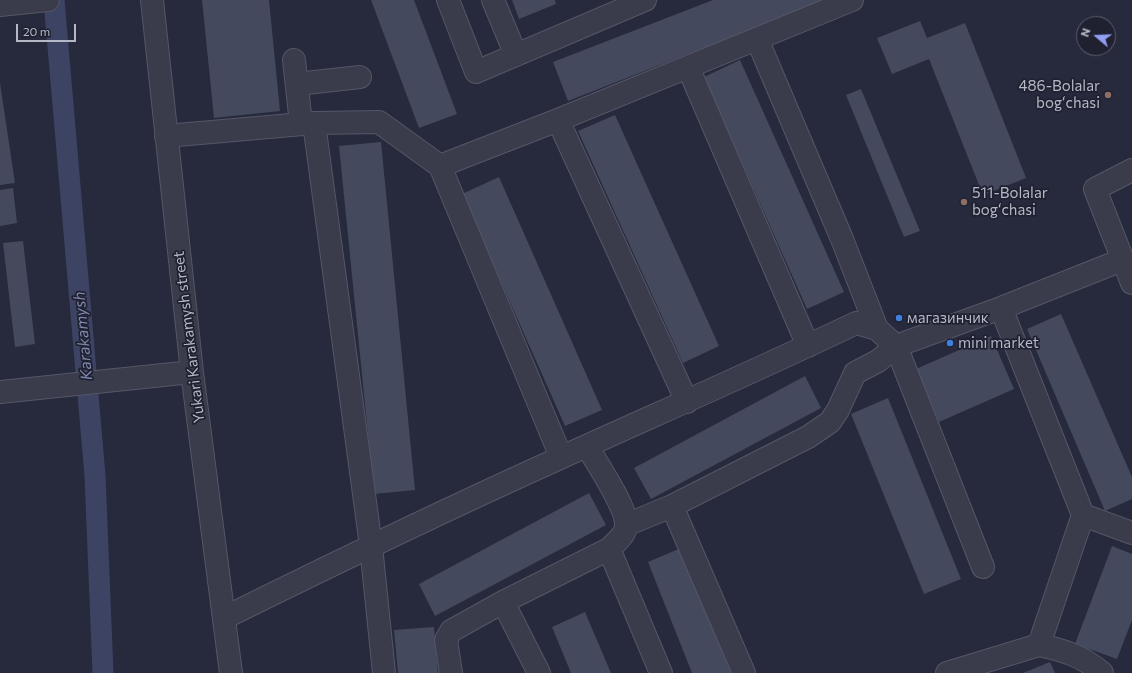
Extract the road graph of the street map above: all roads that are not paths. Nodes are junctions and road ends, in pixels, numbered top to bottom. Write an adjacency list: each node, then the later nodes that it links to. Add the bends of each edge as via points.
1 (48, 0): 8 (street)
2 (152, 0): 17 (street, Yukari Karakamysh street)
3 (448, 0): 10 (street, via 476,72)
4 (494, 0): 10 (street)
5 (645, 0): 7 (street)
6 (852, 0): 9 (street)
7 (623, 4): 10 (street)
8 (0, 5)
9 (757, 39): 12 (street); 23 (street, via 842,239)
10 (516, 54)
11 (294, 60): 14 (street)
12 (688, 67): 15 (street); 24 (street)
13 (360, 77): 14 (street)
14 (297, 84): 16 (street)
15 (558, 120): 18 (street); 28 (street)
16 (307, 123): 17 (street); 18 (street, via 379,122); 35 (street)
17 (166, 136): 26 (street, Yukari Karakamysh street)
18 (440, 166): 30 (street)
19 (1132, 170): 20 (street, via 1095,188)
20 (1122, 260): 21 (street); 22 (street)
21 (1132, 283)
22 (1001, 308): 25 (street); 32 (street)
23 (877, 329): 24 (street, via 856,323); 25 (street)
24 (808, 346): 28 (street)
25 (896, 346): 31 (street, via 855,373 830,422 808,437); 37 (street)
26 (192, 372): 27 (street); 39 (street, Yukari Karakamysh street)
27 (0, 392)
28 (687, 402): 29 (street)
29 (587, 446): 30 (street); 33 (street, via 621,506)
30 (561, 457): 35 (street)
31 (672, 506): 33 (street); 46 (street)
32 (1083, 515): 34 (street); 40 (street)
33 (626, 524): 36 (street, via 623,534)
34 (1132, 533)
35 (371, 546): 39 (street); 42 (street)
36 (609, 549): 38 (street); 45 (street)
37 (983, 567)
38 (503, 602): 43 (street, via 451,632 446,640); 44 (street)
39 (224, 618): 41 (street, Yukari Karakamysh street)
40 (1039, 645): 47 (street); 48 (street, via 1065,650 1091,663)
41 (231, 673)
42 (384, 673)
43 (451, 673)
44 (539, 673)
45 (661, 673)
46 (744, 673)
47 (947, 673)
48 (1102, 673)

